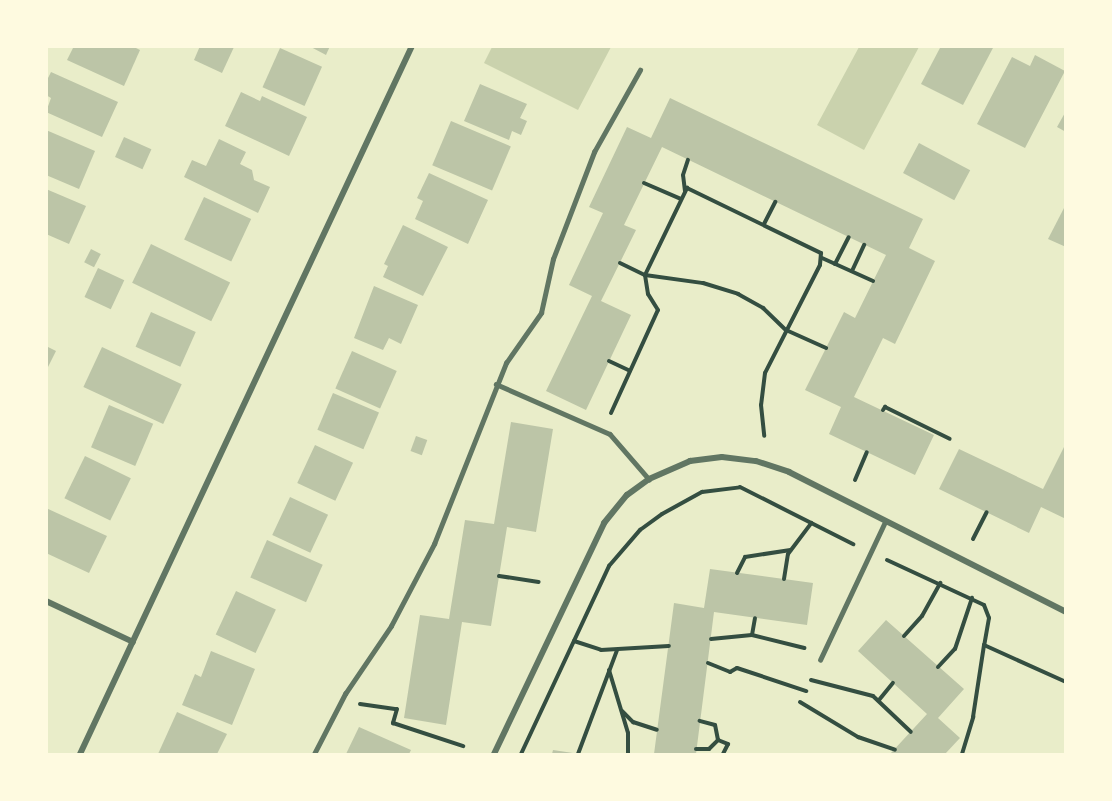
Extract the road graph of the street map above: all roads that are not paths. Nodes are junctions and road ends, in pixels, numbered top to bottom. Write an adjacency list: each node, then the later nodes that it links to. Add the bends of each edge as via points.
1 (412, 46): 8 (street)
2 (640, 70): 3 (lane, via 594,152 553,259 541,313)
3 (496, 384): 4 (lane, via 610,434); 11 (lane, via 434,544 391,626 341,701)
4 (649, 479): 5 (street, via 690,461 722,457 756,460 789,472); 12 (street, via 627,495 604,523)
5 (885, 522): 7 (street); 9 (lane)
6 (46, 601): 8 (street)
7 (1065, 612)
8 (133, 642): 10 (street)
9 (820, 660)
10 (80, 754)
11 (314, 754)
12 (494, 754)

